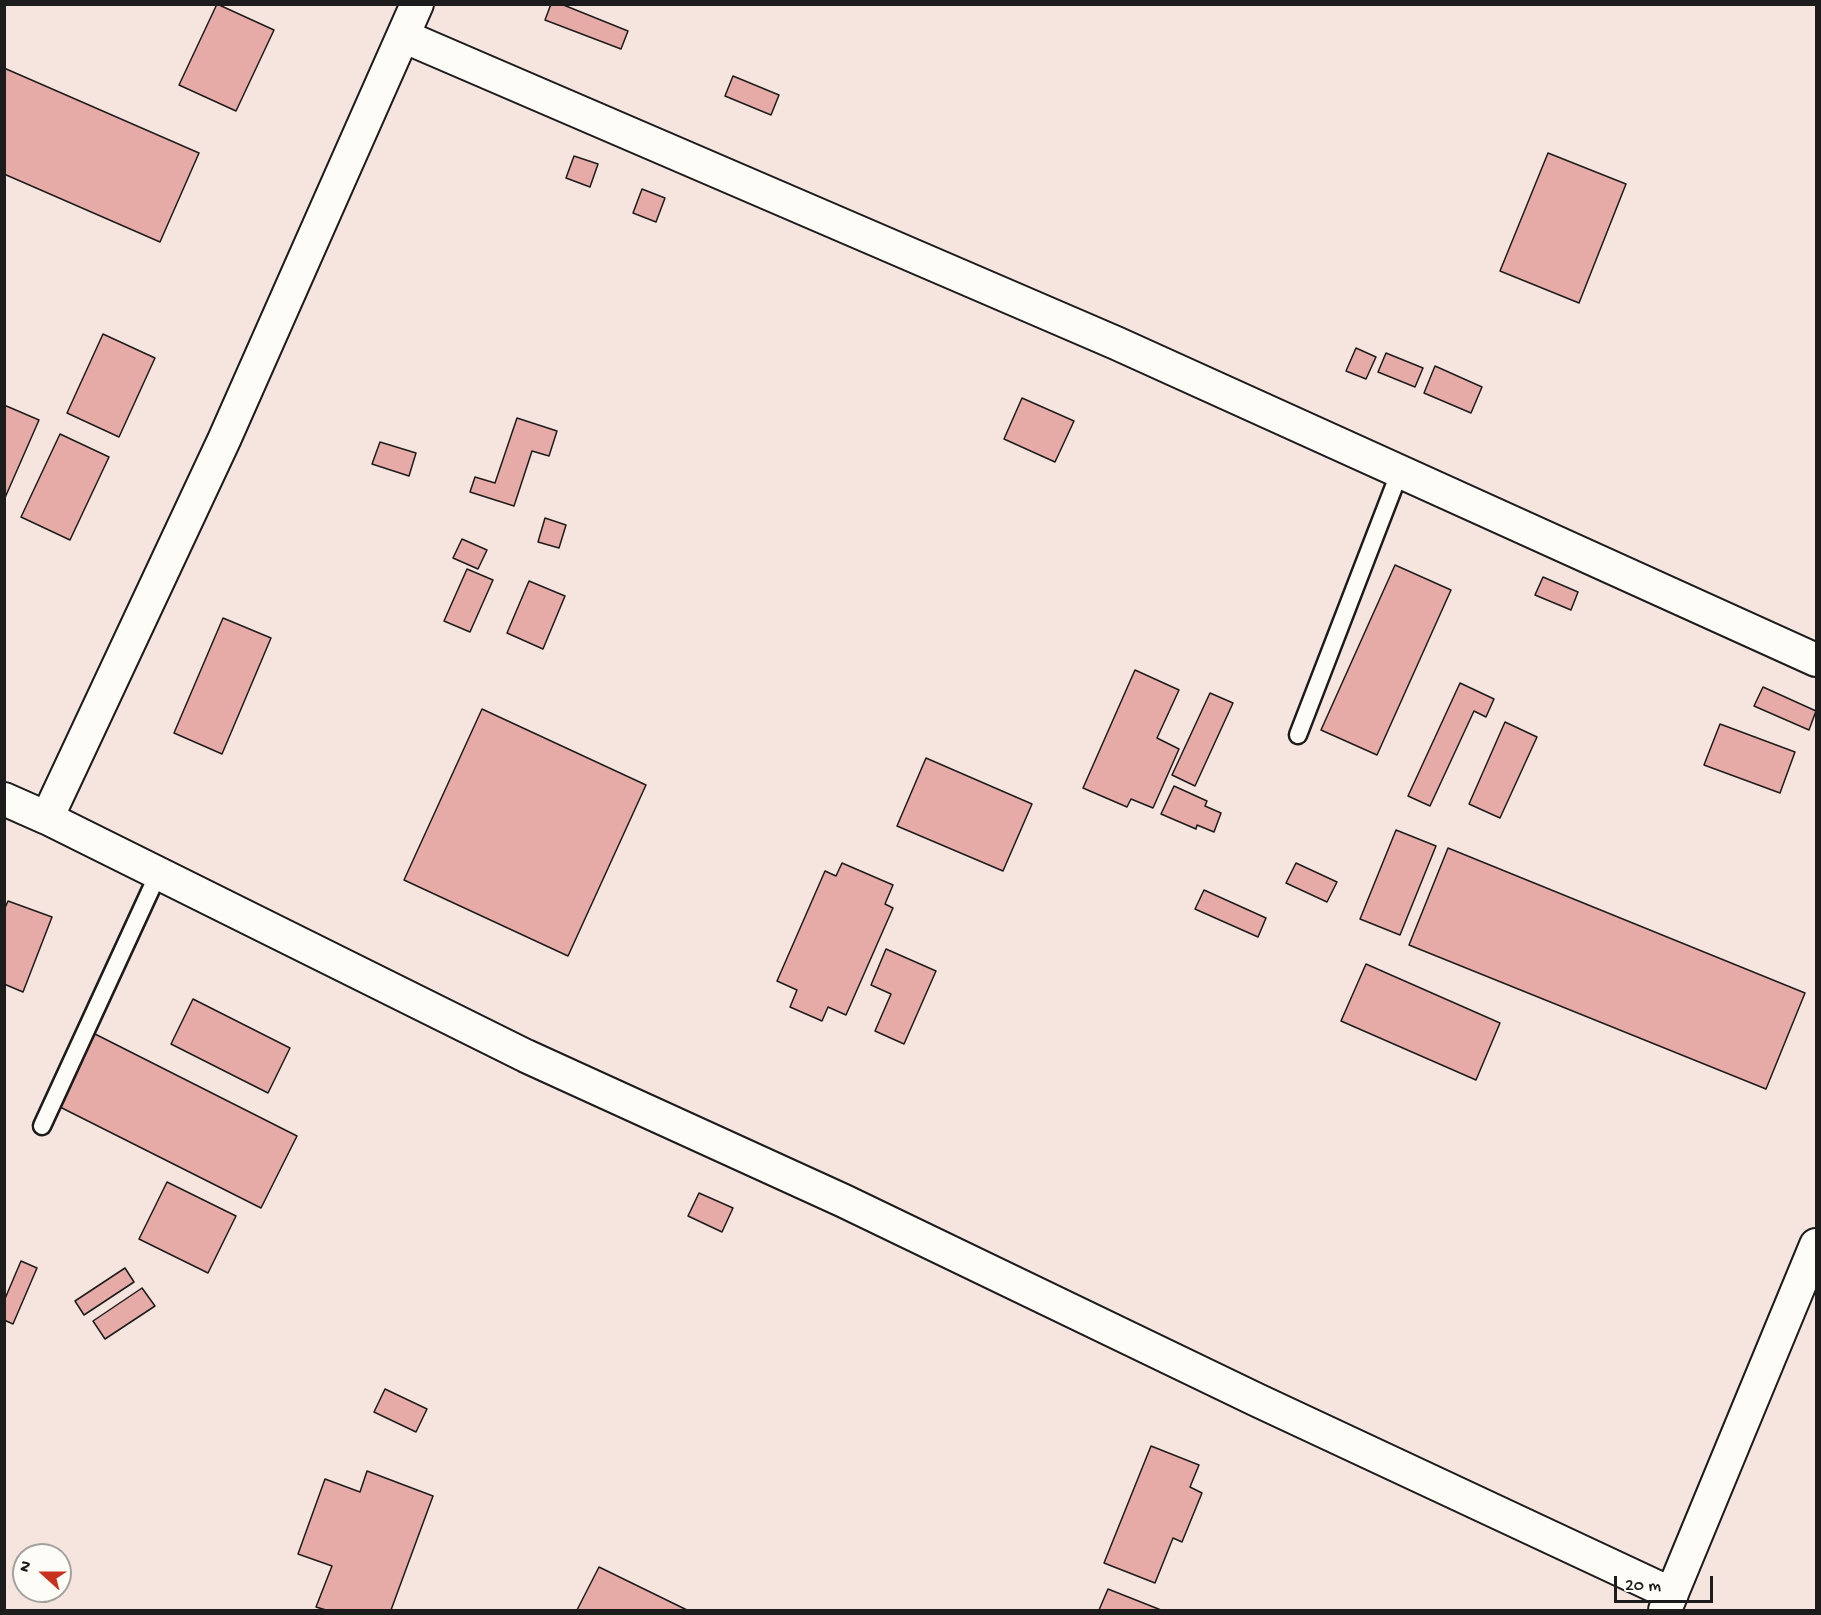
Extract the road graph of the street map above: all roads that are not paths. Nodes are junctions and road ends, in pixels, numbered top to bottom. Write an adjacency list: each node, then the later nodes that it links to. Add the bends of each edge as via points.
1 (417, 4): 2 (street)
2 (403, 36): 3 (street, via 1116,343); 7 (street, via 224,440)
3 (1400, 471): 4 (street); 5 (lane)
4 (1816, 660)
5 (1298, 735)
6 (4, 799): 7 (street)
7 (47, 818): 8 (street)
8 (158, 874): 9 (lane); 11 (street, via 526,1056 844,1201)
9 (42, 1126)
10 (1816, 1245): 11 (street)
11 (1669, 1602)

